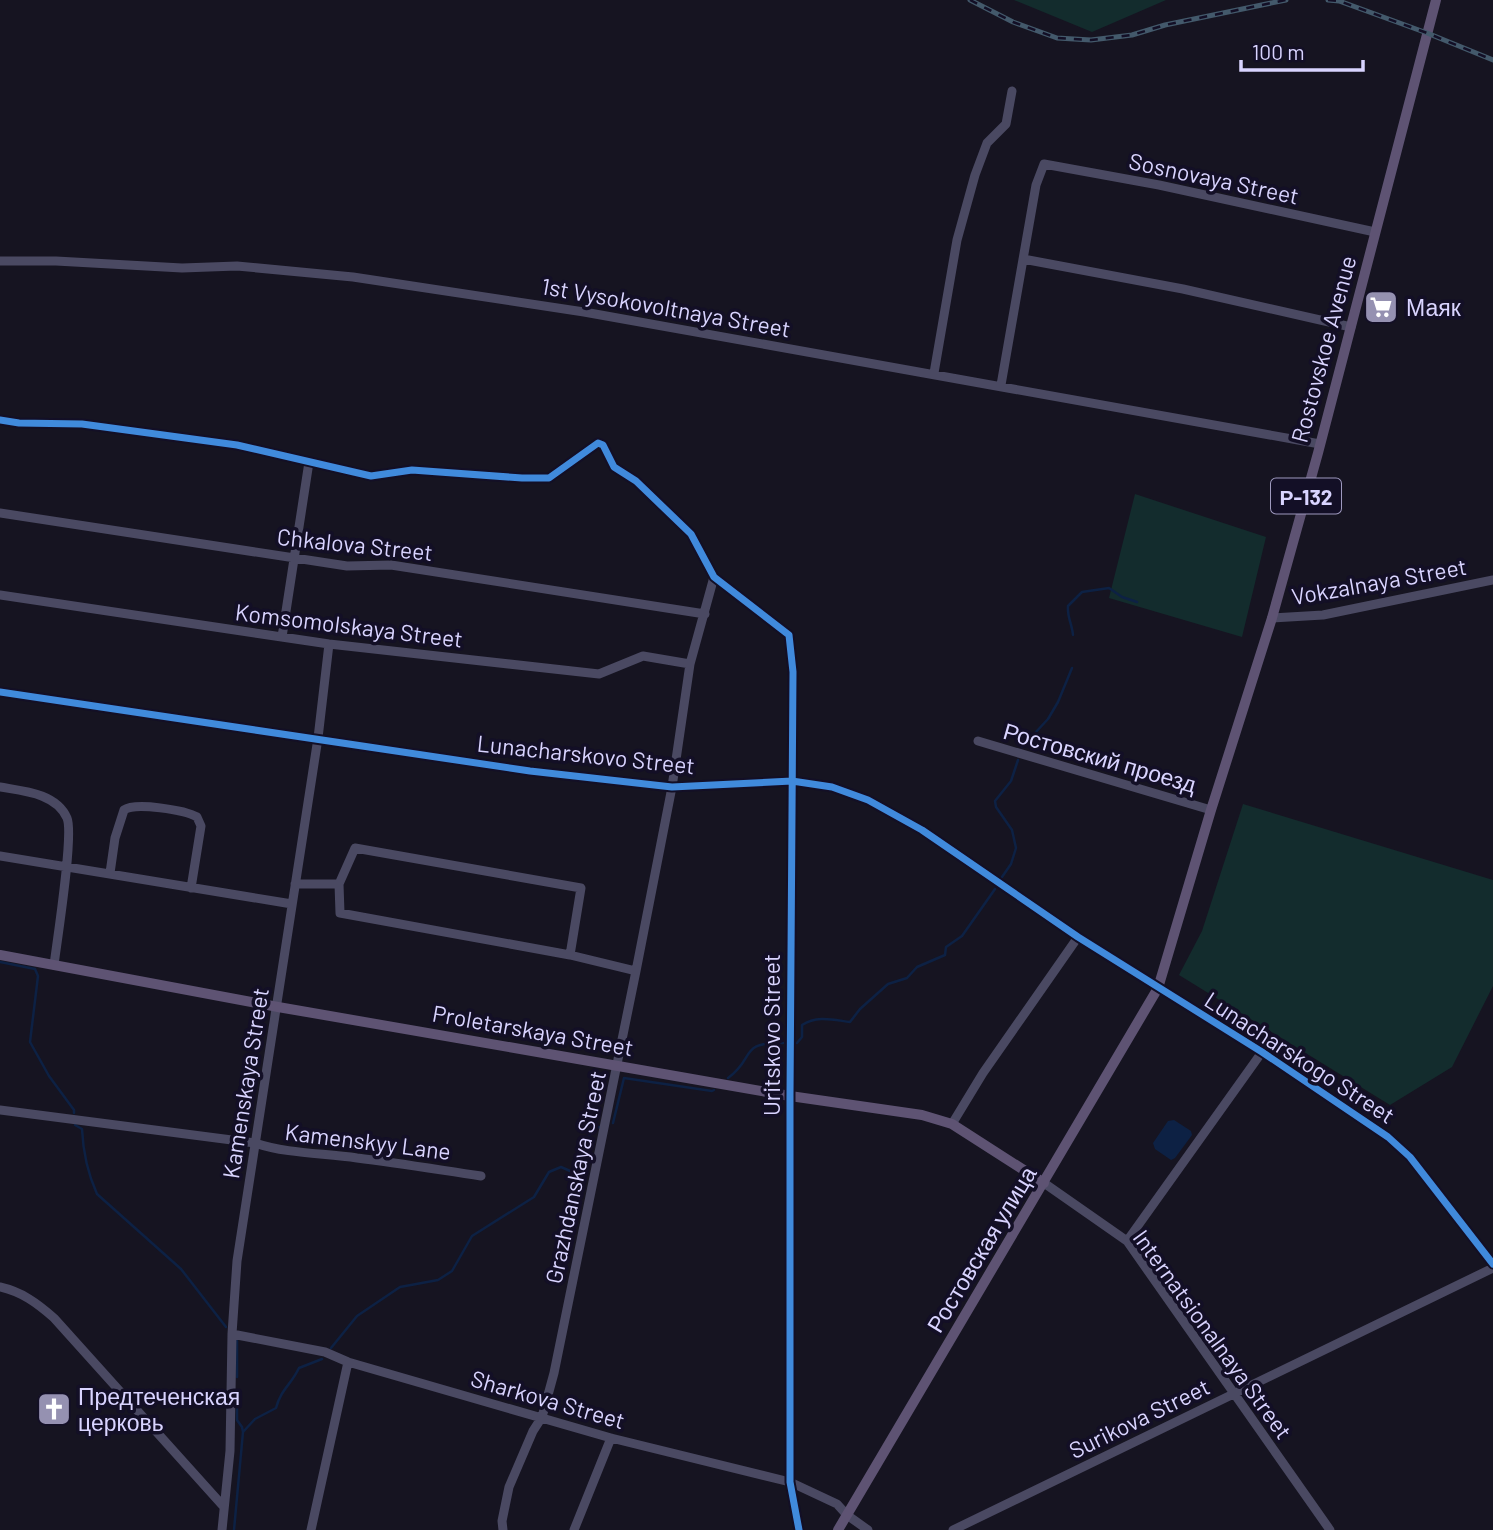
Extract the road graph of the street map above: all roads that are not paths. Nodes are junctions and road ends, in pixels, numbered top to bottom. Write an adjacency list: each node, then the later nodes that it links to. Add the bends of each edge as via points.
1 (1436, 0): 3 (main road, Rostovskoe Avenue / Р-132)
2 (1012, 91): 7 (street, via 1006,124 987,143 971,188 957,240)
3 (1376, 232): 4 (street, Sosnovaya Street, via 1044,164); 6 (main road, Rostovskoe Avenue / Р-132)
4 (1023, 259): 6 (street); 8 (street)
5 (0, 261): 7 (street, 1st Vysokovoltnaya Street, via 237,266 353,277)
6 (1351, 327): 10 (main road, Rostovskoe Avenue / Р-132)
7 (934, 373): 8 (street, 1st Vysokovoltnaya Street)
8 (1001, 385): 10 (street, 1st Vysokovoltnaya Street)
9 (0, 420): 11 (street, via 82,424 237,445)
10 (1320, 444): 18 (main road, Rostovskoe Avenue / Р-132)
11 (309, 462): 13 (street); 14 (street, via 371,476 412,470 549,478 598,443 614,467 636,481 691,534)
12 (0, 513): 13 (street, Chkalova Street)
13 (295, 558): 17 (street, Chkalova Street, via 347,566 391,565); 19 (street)
14 (714, 578): 17 (street, Grazhdanskaya Street); 25 (street, Uritskovo Street, via 789,635)
15 (1493, 580): 18 (street, Vokzalnaya Street, via 1323,615)
16 (0, 595): 19 (street, Komsomolskaya Street)
17 (705, 614): 21 (street, Grazhdanskaya Street)
18 (1272, 618): 28 (main road, Rostovskoe Avenue / Р-132)
19 (282, 637): 20 (street, Komsomolskaya Street)
20 (329, 644): 21 (street, Komsomolskaya Street, via 599,674 643,656); 23 (street, Kamenskaya Street)
21 (690, 664): 27 (street, Grazhdanskaya Street)
22 (0, 692): 23 (street, Lunacharskovo Street)
23 (318, 738): 27 (street, Lunacharskovo Street, via 530,771); 32 (street, Kamenskaya Street)
24 (978, 741): 28 (street, Ростовский проезд)
25 (792, 781): 27 (street, Lunacharskovo Street); 36 (street, Lunacharskovo Street, via 832,788 879,806 922,830); 45 (street, Uritskovo Street)
26 (0, 787): 30 (street, via 46,797 63,812 69,826)
27 (672, 787): 40 (street, Grazhdanskaya Street)
28 (1211, 810): 41 (main road, Rostovskoe Avenue / Р-132)
29 (0, 856): 30 (street)
30 (66, 866): 31 (street); 39 (street)
31 (110, 873): 34 (street); 34 (street, via 124,810 135,806 188,813 197,817 201,826)
32 (295, 884): 33 (street); 35 (street, Kamenskaya Street)
33 (339, 884): 38 (street, via 340,913); 38 (street, via 355,848 581,888)
34 (191, 888): 35 (street)
35 (292, 904): 42 (street, Kamenskaya Street)
36 (1078, 937): 41 (street, Lunacharskovo Street); 47 (street)
37 (0, 955): 39 (main road, Proletarskaya Street)
38 (570, 955): 40 (street)
39 (54, 965): 42 (main road, Proletarskaya Street)
40 (636, 971): 44 (street, Grazhdanskaya Street)
41 (1158, 988): 43 (street, Lunacharskogo Street); 50 (main road, Ростовская улица)
42 (278, 1007): 44 (main road, Proletarskaya Street); 48 (street, Kamenskaya Street)
43 (1262, 1052): 51 (street); 52 (street, Lunacharskogo Street, via 1388,1137 1410,1157)
44 (618, 1066): 45 (main road, Proletarskaya Street); 57 (street, Grazhdanskaya Street)
45 (790, 1096): 47 (main road, Proletarskaya Street, via 922,1115); 59 (street, Uritskovo Street)
46 (0, 1110): 48 (street, Kamenskyy Lane)
47 (952, 1124): 50 (main road, Proletarskaya Street)
48 (255, 1143): 49 (street, Kamenskyy Lane); 54 (street, Kamenskaya Street, via 237,1261)
49 (481, 1176)
50 (1044, 1183): 51 (street, Internatsionalnaya Street); 61 (main road, Ростовская улица)
51 (1127, 1241): 56 (street, Internatsionalnaya Street)
52 (1493, 1266): 56 (street, Surikova Street)
53 (0, 1287): 60 (street, via 15,1290 54,1318)
54 (232, 1334): 55 (street, Sharkova Street, via 325,1352); 60 (street, Kamenskaya Street)
55 (348, 1362): 57 (street, Sharkova Street); 63 (street)
56 (1233, 1394): 69 (street, Surikova Street); 70 (street, Internatsionalnaya Street)
57 (542, 1417): 58 (street, Sharkova Street); 64 (street, Grazhdanskaya Street, via 509,1487)
58 (611, 1438): 59 (street, Sharkova Street); 65 (street)
59 (790, 1482): 61 (street, Sharkova Street, via 837,1504); 66 (street, Uritskovo Street)
60 (224, 1507): 62 (street, Kamenskaya Street)
61 (847, 1515): 67 (main road, Ростовская улица); 68 (street)
62 (222, 1530)
63 (311, 1530)
64 (503, 1530)
65 (574, 1530)
66 (799, 1530)
67 (838, 1530)
68 (868, 1530)
69 (953, 1530)
70 (1330, 1530)

